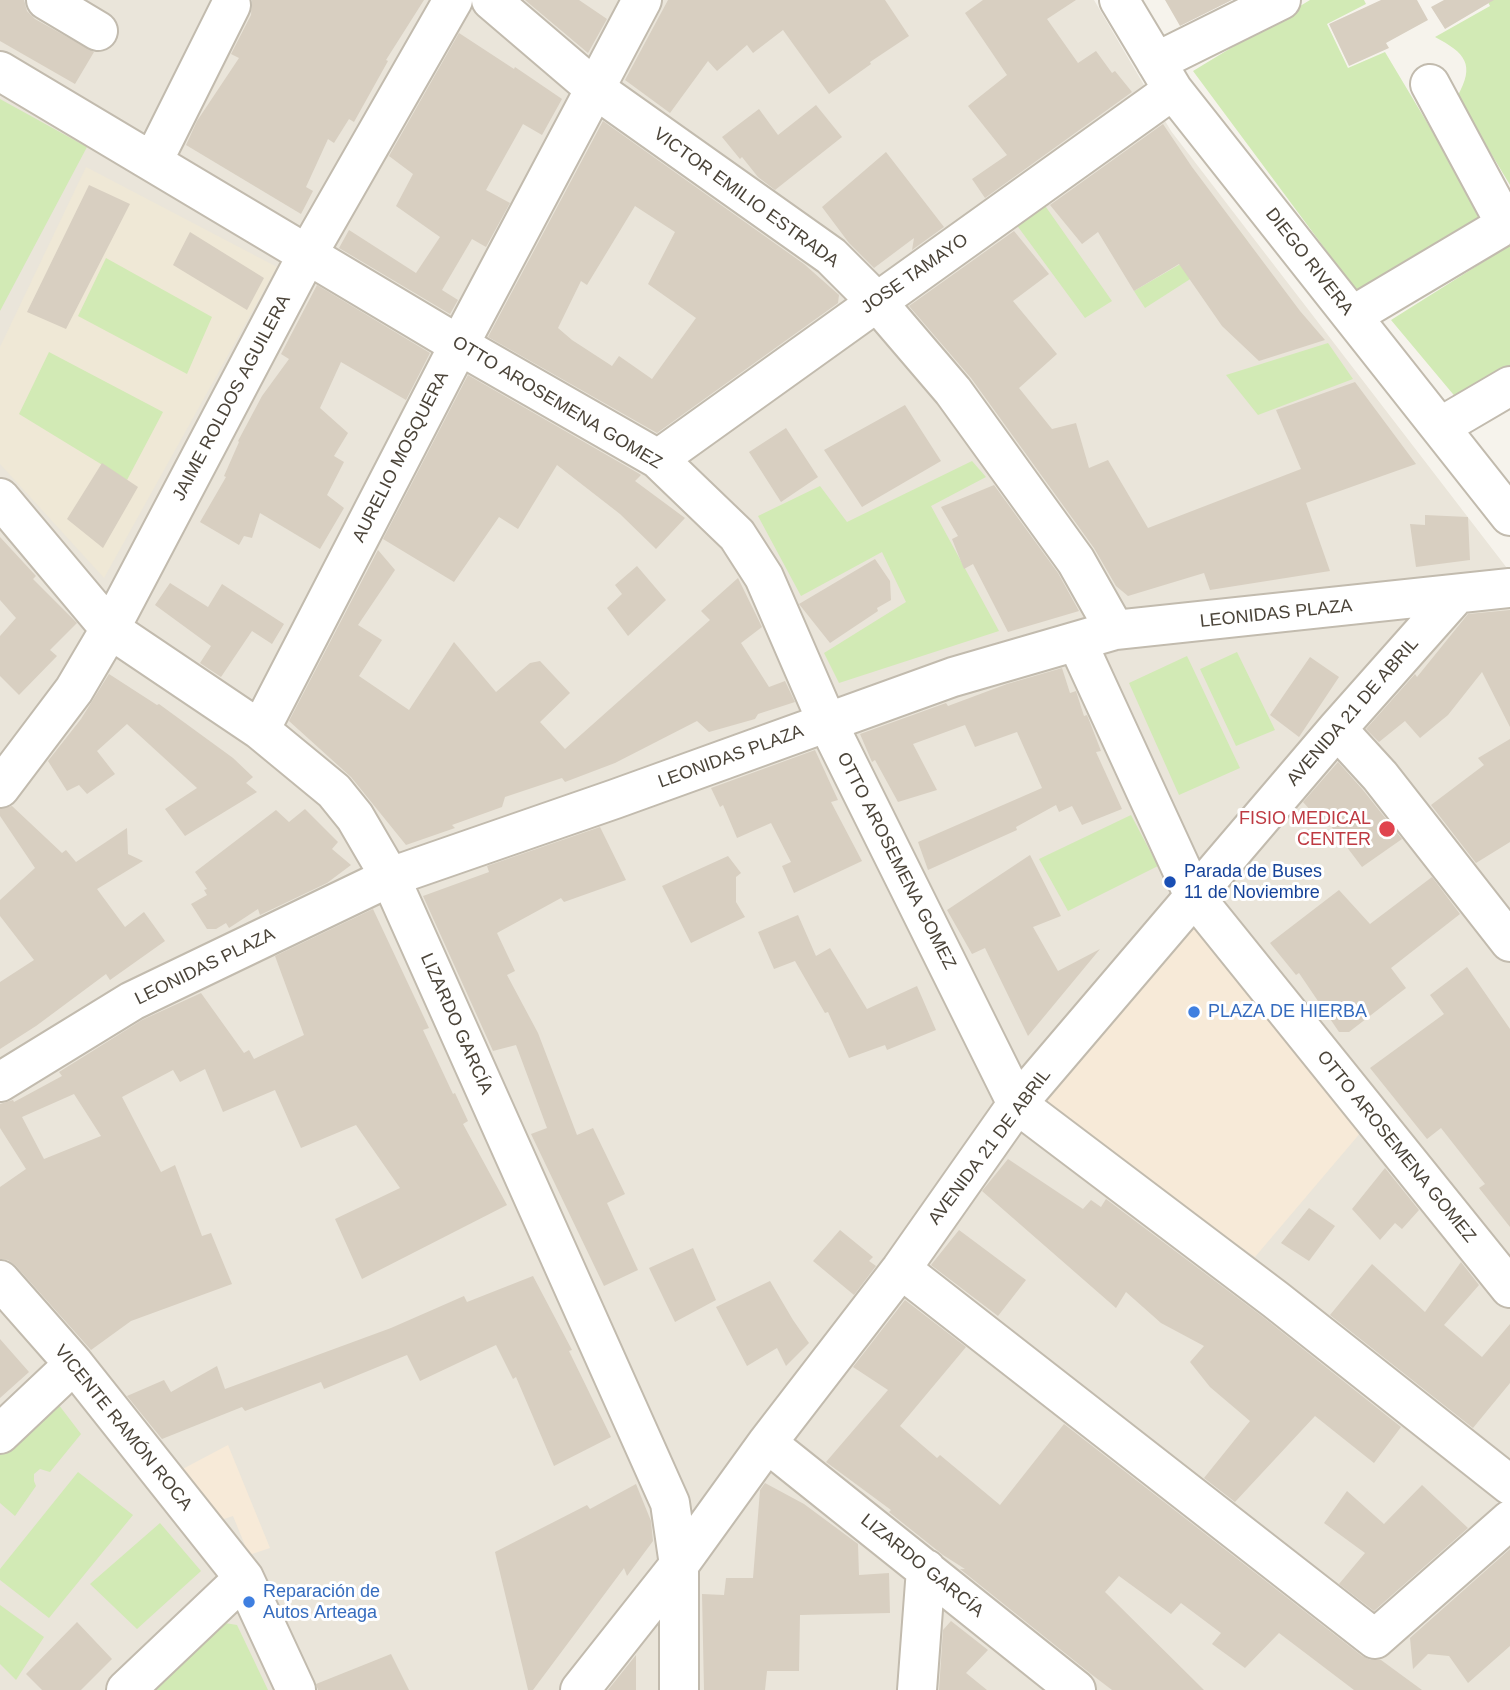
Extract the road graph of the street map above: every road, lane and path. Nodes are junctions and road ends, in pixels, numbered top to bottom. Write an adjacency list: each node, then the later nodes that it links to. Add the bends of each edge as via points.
1 (46, 0): 8 (street)
2 (453, 0): 15 (street, JAIME ROLDOS AGUILERA)
3 (491, 0): 12 (street, VICTOR EMILIO ESTRADA)
4 (642, 0): 12 (street, AURELIO MOSQUERA)
5 (1119, 0): 10 (street, DIEGO RIVERA)
6 (1281, 0): 10 (street, JOSE TAMAYO)
7 (231, 5): 13 (street)
8 (98, 31)
9 (0, 71): 13 (street, OTTO AROSEMENA GOMEZ)
10 (1165, 76): 16 (street, JOSE TAMAYO); 17 (street, DIEGO RIVERA)
11 (1430, 84): 14 (street)
12 (594, 88): 16 (street, VICTOR EMILIO ESTRADA, via 831,256); 18 (street, AURELIO MOSQUERA)
13 (153, 161): 15 (street, OTTO AROSEMENA GOMEZ)
14 (1508, 223): 17 (street)
15 (307, 255): 18 (street, OTTO AROSEMENA GOMEZ); 26 (street, JAIME ROLDOS AGUILERA)
16 (876, 301): 21 (street, JOSE TAMAYO); 27 (street, VICTOR EMILIO ESTRADA, via 969,412 1076,561)
17 (1352, 316): 20 (street, DIEGO RIVERA)
18 (459, 345): 21 (street, OTTO AROSEMENA GOMEZ); 31 (street, AURELIO MOSQUERA)
19 (1510, 386): 20 (street)
20 (1440, 427): 23 (street, DIEGO RIVERA)
21 (657, 459): 29 (street, OTTO AROSEMENA GOMEZ, via 737,535 764,577)
22 (0, 498): 26 (street, LIZARDO GARCÍA)
23 (1510, 516)
24 (1510, 588): 25 (street, LEONIDAS PLAZA)
25 (1456, 595): 27 (street, LEONIDAS PLAZA); 30 (street, AVENIDA 21 DE ABRIL)
26 (110, 629): 31 (street, LIZARDO GARCÍA); 32 (street, JAIME ROLDOS AGUILERA, via 74,690)
27 (1115, 630): 28 (street, LEONIDAS PLAZA)
28 (1077, 642): 29 (street, LEONIDAS PLAZA, via 953,677); 34 (street, OTTO AROSEMENA GOMEZ)
29 (827, 722): 33 (street, LEONIDAS PLAZA); 37 (street, OTTO AROSEMENA GOMEZ)
30 (1337, 729): 34 (street, AVENIDA 21 DE ABRIL); 35 (street, via 1380,776)
31 (260, 730): 33 (street, LIZARDO GARCÍA, via 334,792 355,817)
32 (0, 788)
33 (390, 877): 36 (street, LEONIDAS PLAZA, via 132,1002); 46 (street, LIZARDO GARCÍA, via 670,1503)
34 (1194, 896): 37 (street, AVENIDA 21 DE ABRIL); 40 (street, OTTO AROSEMENA GOMEZ)
35 (1510, 942)
36 (0, 1082)
37 (1017, 1104): 38 (street, AVENIDA 21 DE ABRIL); 44 (street)
38 (901, 1269): 43 (street, AVENIDA 21 DE ABRIL); 45 (street, via 1374,1639)
39 (0, 1280): 41 (street, VICENTE RAMÓN ROCA)
40 (1510, 1288)
41 (74, 1364): 42 (street); 48 (street, VICENTE RAMÓN ROCA)
42 (0, 1434)
43 (767, 1443): 46 (street, AVENIDA 21 DE ABRIL); 47 (street, LIZARDO GARCÍA)
44 (1510, 1485)
45 (1510, 1520)
46 (679, 1565): 51 (street, AVENIDA 21 DE ABRIL); 52 (street, LIZARDO GARCÍA)
47 (926, 1569): 53 (street); 54 (street, LIZARDO GARCÍA)
48 (244, 1578): 49 (street); 50 (street, VICENTE RAMÓN ROCA)
49 (126, 1690)
50 (296, 1690)
51 (580, 1690)
52 (679, 1690)
53 (918, 1690)
54 (1076, 1690)

